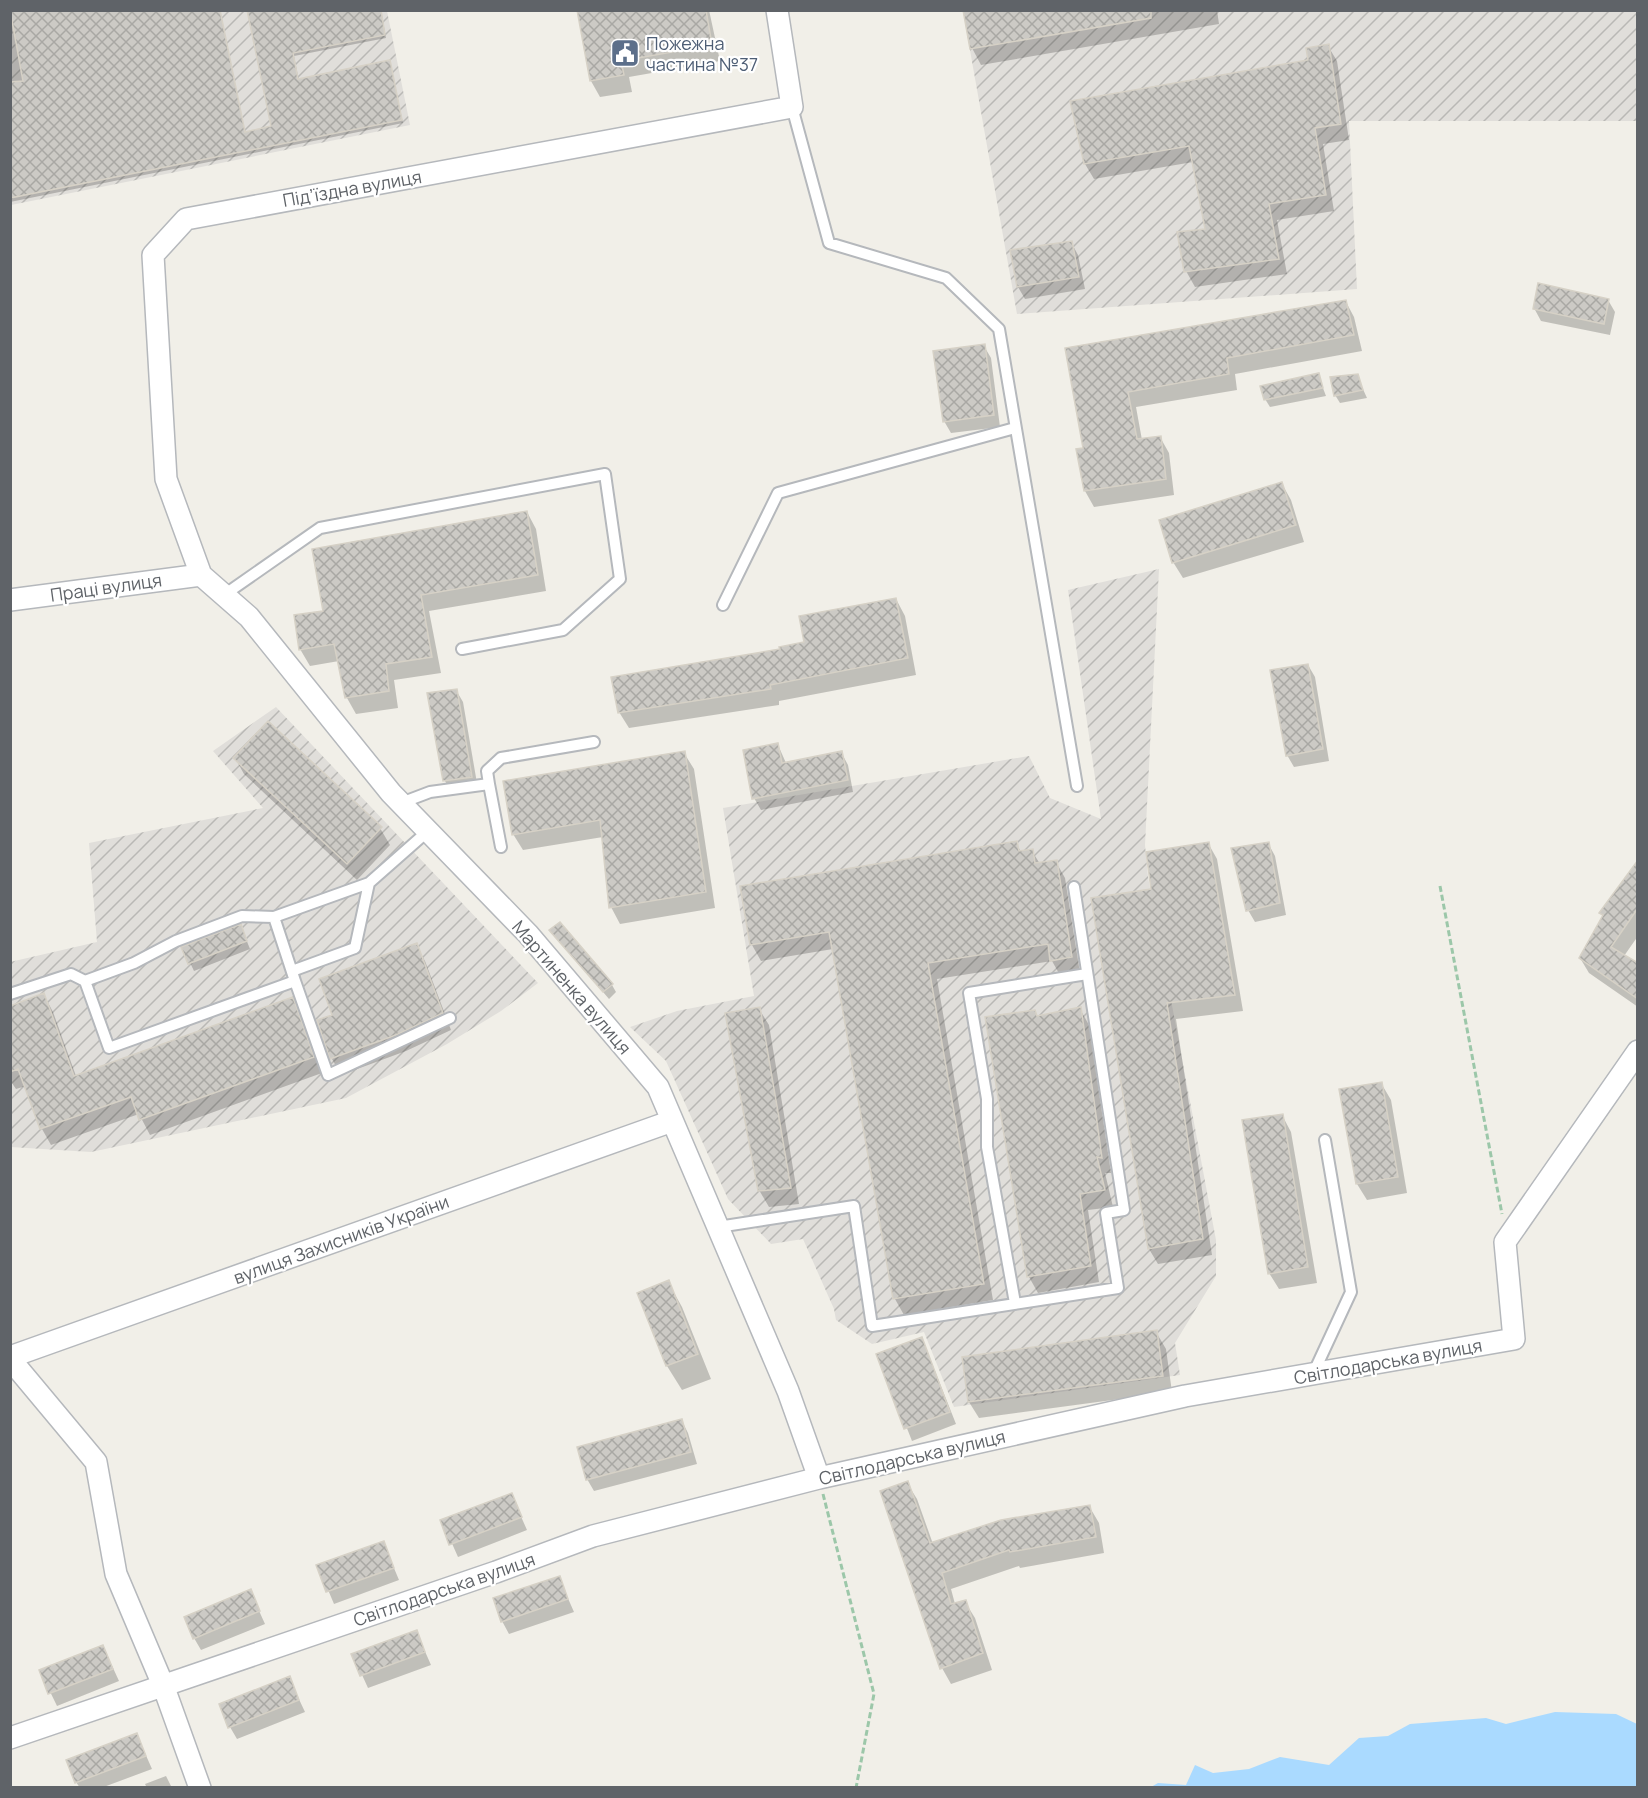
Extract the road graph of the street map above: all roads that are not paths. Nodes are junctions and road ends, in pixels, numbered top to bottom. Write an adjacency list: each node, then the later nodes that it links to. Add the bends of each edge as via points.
1 (777, 10): 2 (street)
2 (792, 107): 3 (lane, via 829,243 945,278 999,329); 4 (street, Під’їздна вулиця, via 186,219 153,255 166,479)
3 (1015, 428): 7 (lane, via 778,493); 11 (lane)
4 (201, 575): 5 (street, Мартиненка вулиця); 6 (street, Праці вулиця)
5 (224, 595): 8 (lane, via 320,528 605,474 620,579 563,630); 12 (street, Мартиненка вулиця, via 249,617)
6 (10, 600)
7 (723, 605)
8 (462, 649)
9 (594, 742): 10 (lane, via 501,758 487,771)
10 (489, 784): 12 (lane, via 430,792); 14 (lane)
11 (1077, 786)
12 (401, 803): 13 (street, Мартиненка вулиця)
13 (428, 831): 15 (lane); 24 (street, Мартиненка вулиця, via 528,934 643,1069 658,1087)
14 (501, 847)
15 (369, 883): 17 (lane); 19 (lane, via 355,948)
16 (1074, 887): 18 (lane)
17 (274, 917): 19 (lane); 20 (lane, via 242,916)
18 (1087, 974): 27 (lane, via 969,993 987,1099 987,1148); 27 (lane, via 1124,1210 1106,1213 1118,1288)
19 (293, 976): 20 (lane, via 109,1048); 22 (lane, via 328,1075)
20 (85, 981): 21 (lane, via 71,974)
21 (10, 994)
22 (450, 1018)
23 (1638, 1051): 29 (street, Світлодарська вулиця, via 1505,1242 1514,1340)
24 (672, 1121): 26 (street, Мартиненка вулиця); 28 (street, вулиця Захисників України)
25 (1325, 1140): 29 (lane, via 1351,1292)
26 (718, 1227): 27 (lane, via 854,1206 872,1326); 30 (street, Мартиненка вулиця, via 788,1391)
27 (1015, 1304)
28 (10, 1358): 31 (street, via 96,1462 116,1574)
29 (1313, 1374): 30 (street, Світлодарська вулиця, via 1185,1396)
30 (819, 1478): 31 (street, Світлодарська вулиця, via 593,1536)
31 (163, 1685): 32 (street, Світлодарська вулиця); 33 (street)
32 (10, 1738)
33 (200, 1788)

